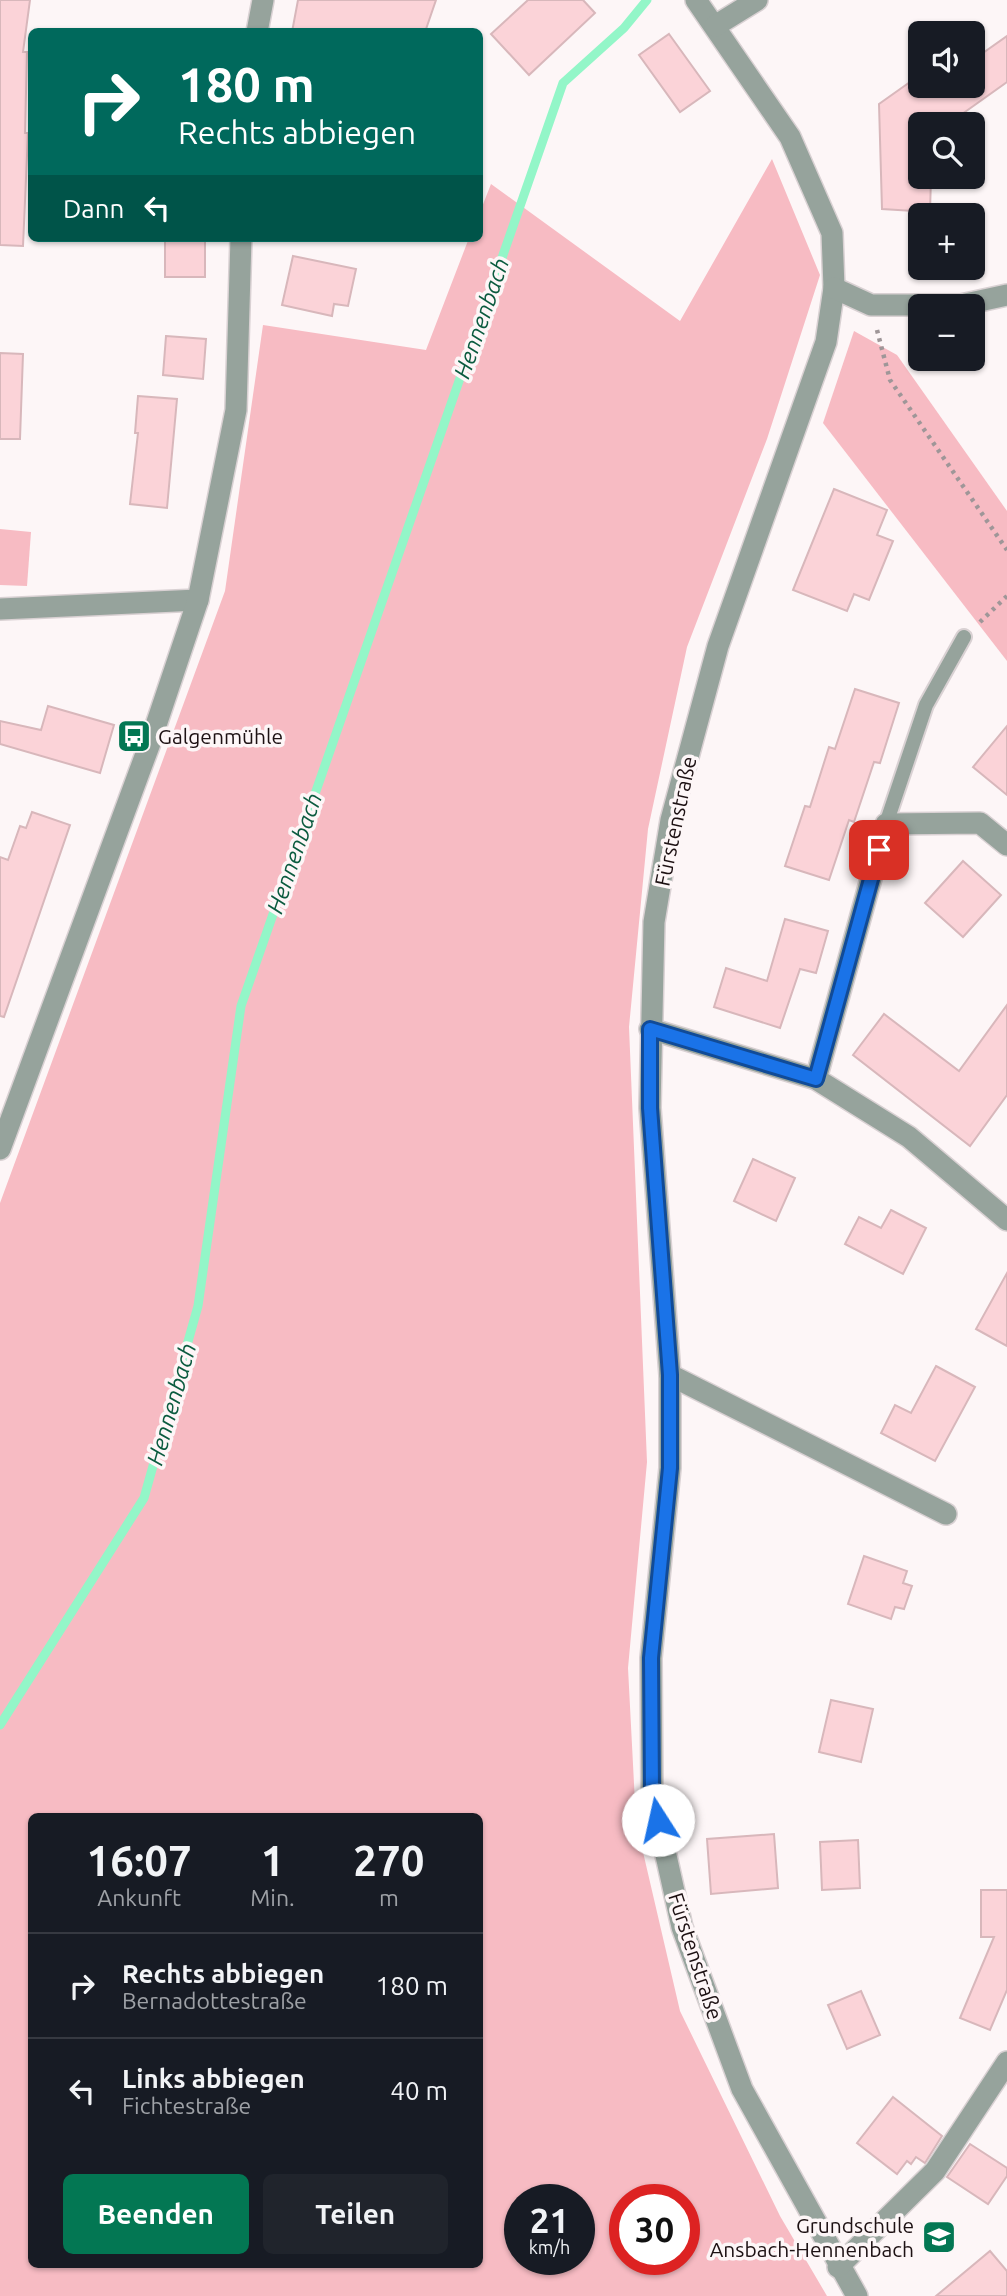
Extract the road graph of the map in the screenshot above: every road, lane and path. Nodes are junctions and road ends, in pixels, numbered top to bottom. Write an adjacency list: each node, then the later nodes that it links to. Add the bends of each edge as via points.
1 (263, 0): 5 (street)
2 (696, 0): 4 (street, Fürstenstraße)
3 (757, 0): 4 (street)
4 (715, 26): 7 (street, Fürstenstraße, via 790,137 832,233)
5 (258, 28)
6 (241, 242): 12 (street, via 236,410)
7 (834, 288): 9 (street); 17 (street, Fürstenstraße, via 826,342 718,646 671,820 654,922)
8 (1007, 295): 9 (street, via 961,305)
9 (871, 305): 10 (path, via 890,380)
10 (1007, 550)
11 (1007, 596): 14 (path)
12 (198, 600): 13 (street); 19 (street)
13 (0, 609)
14 (964, 637): 15 (lane, via 926,705)
15 (886, 824): 16 (street, via 980,822); 18 (street)
16 (1007, 845)
17 (650, 1029): 18 (street); 21 (street, Fürstenstraße, via 650,1108)
18 (816, 1079): 20 (street, via 909,1137)
19 (0, 1149)
20 (1007, 1220)
21 (670, 1375): 22 (street); 24 (street, Fürstenstraße, via 670,1468 651,1658 652,1793 682,1927 742,2089)
22 (946, 1514)
23 (1007, 2062): 24 (street, via 934,2171)
24 (838, 2267): 25 (street, Fürstenstraße)
25 (857, 2296)

